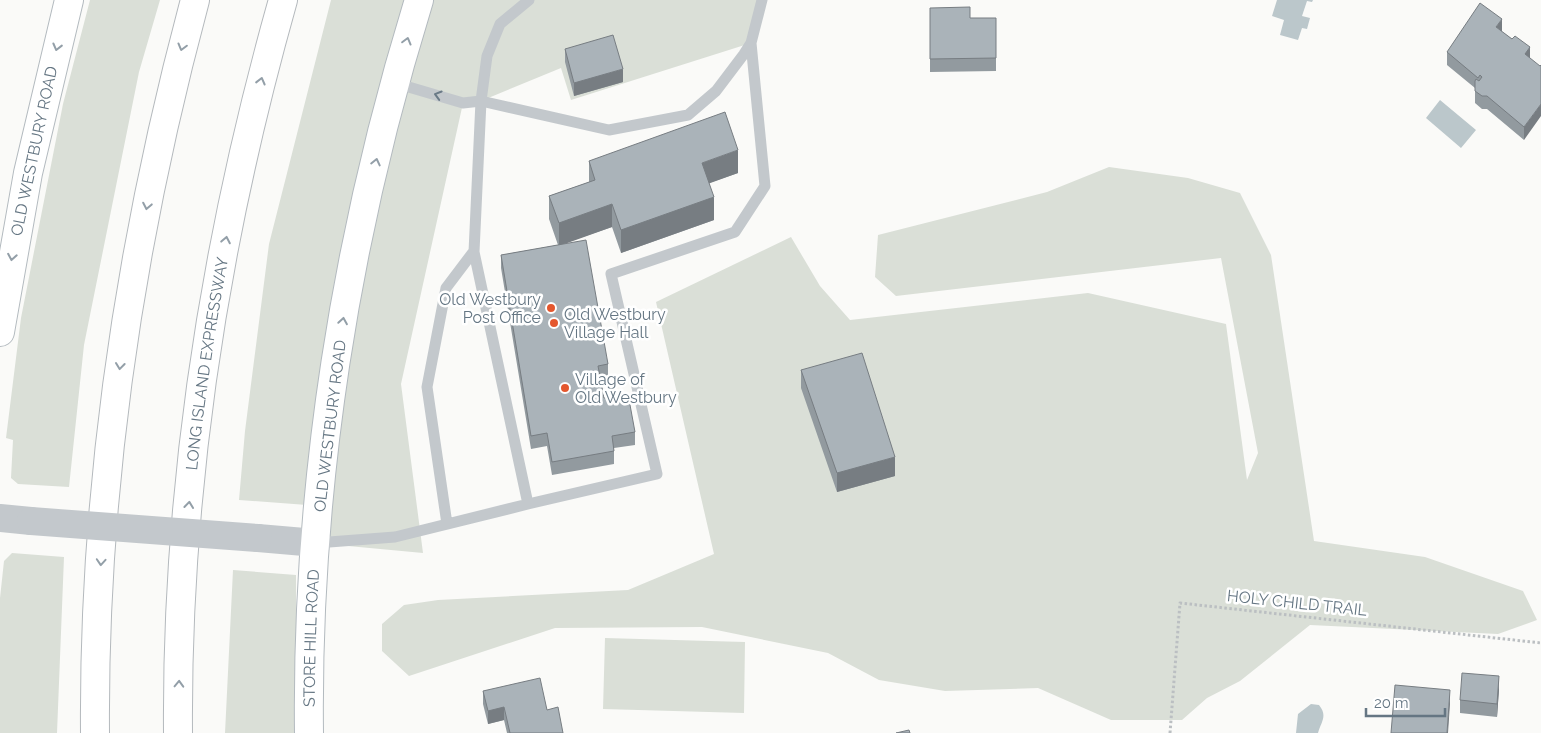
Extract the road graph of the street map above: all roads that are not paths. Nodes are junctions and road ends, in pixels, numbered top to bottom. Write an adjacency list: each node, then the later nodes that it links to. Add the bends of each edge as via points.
1 (69, 0): 11 (main road, OLD WESTBURY ROAD, one-way to 11, via 26,182)
2 (195, 0): 16 (main road, one-way to 16, via 157,154 123,342 102,532)
3 (283, 0): 17 (main road, LONG ISLAND EXPRESSWAY, one-way to 3, via 181,614 188,522 209,334 245,147)
4 (419, 0): 8 (main road, OLD WESTBURY ROAD, one-way to 4)
5 (529, 0): 9 (lane, via 500,24 487,56)
6 (762, 0): 7 (lane)
7 (751, 43): 9 (lane, via 716,91 688,115 609,130); 12 (lane, via 765,186 735,232 611,274 657,474)
8 (395, 83): 9 (lane, one-way to 8, via 463,103); 15 (main road, OLD WESTBURY ROAD, one-way to 8, via 328,420 348,292)
9 (480, 101): 10 (lane)
10 (474, 251): 12 (lane); 14 (lane, via 446,288 427,386)
11 (0, 332)
12 (528, 504): 14 (lane)
13 (0, 518): 15 (street, bridge)
14 (447, 524): 15 (lane, via 395,537)
15 (316, 543): 18 (main road, STORE HILL ROAD, via 310,633)
16 (95, 733)
17 (178, 733)
18 (309, 733)

